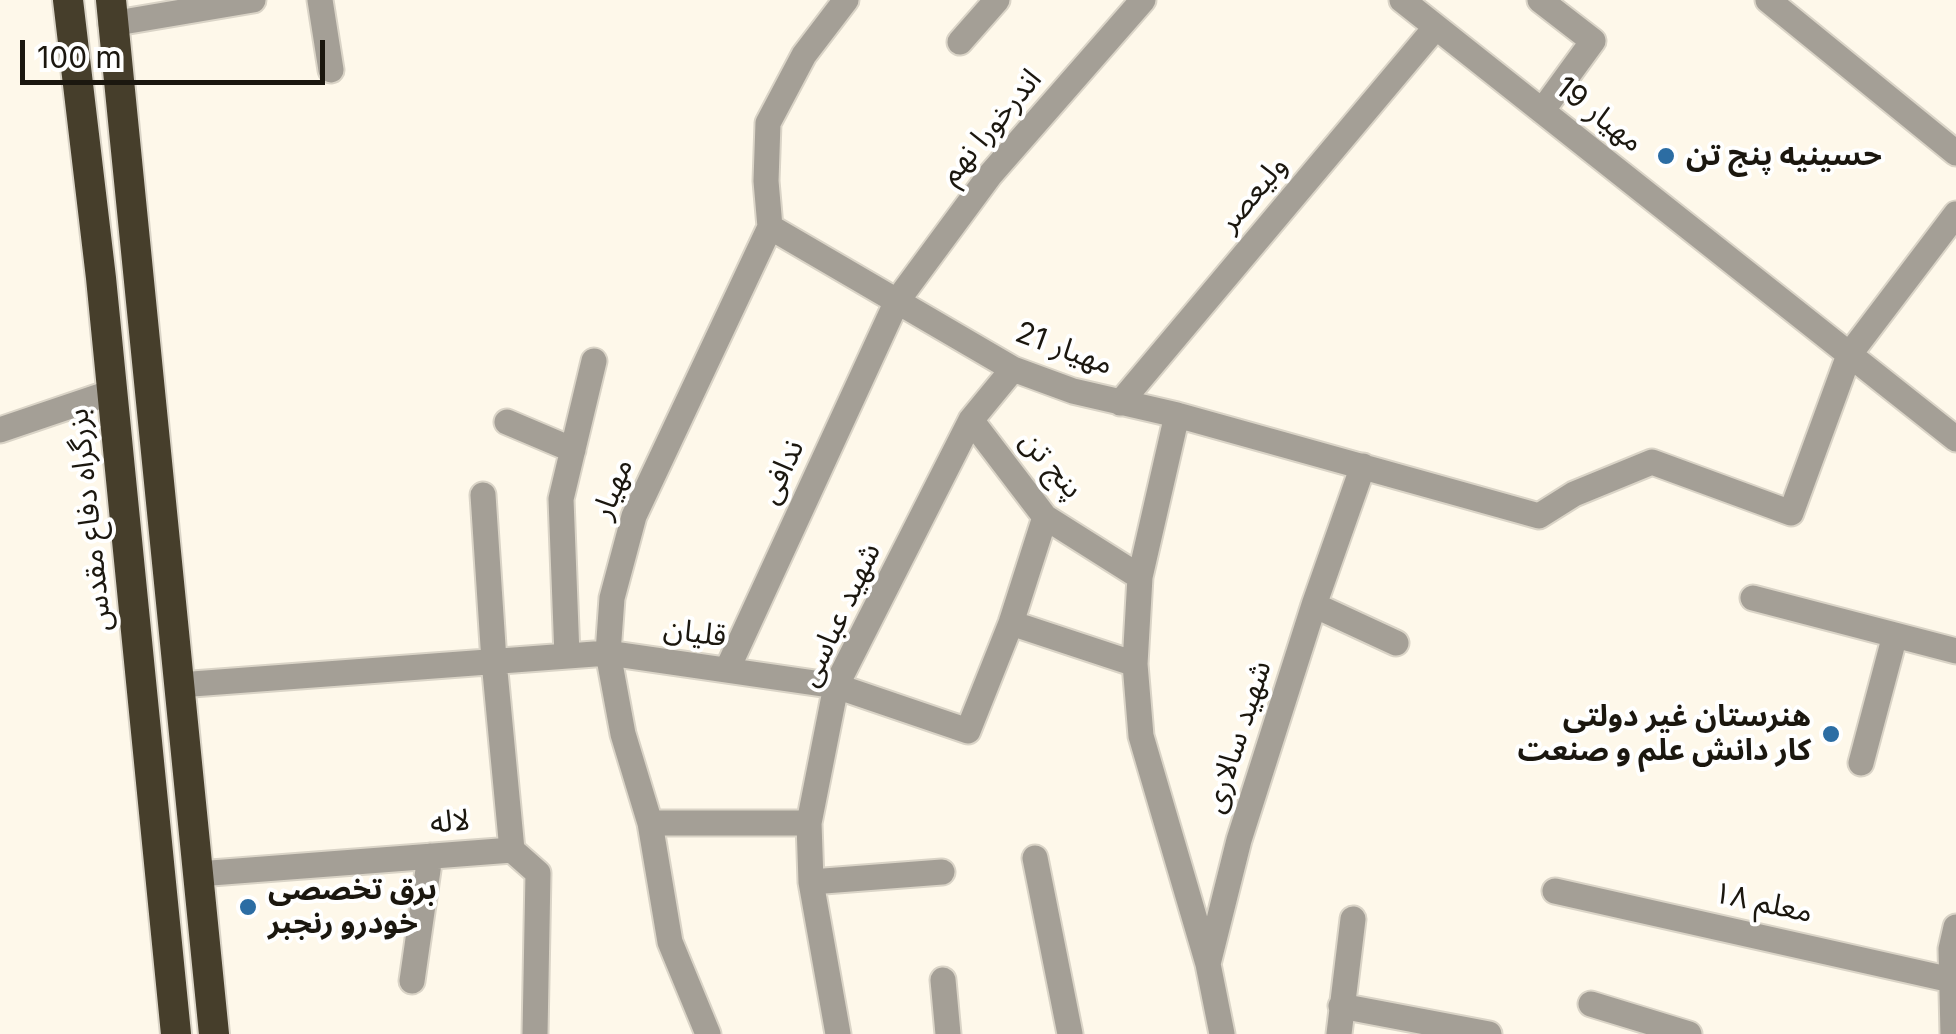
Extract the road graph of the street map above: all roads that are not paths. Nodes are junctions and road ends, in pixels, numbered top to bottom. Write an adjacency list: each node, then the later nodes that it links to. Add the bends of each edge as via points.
1 (68, 0): 22 (highway, بزرگراه دفاع مقدس)
2 (253, 0): 10 (street)
3 (320, 0): 13 (street)
4 (846, 0): 17 (street, مهیار, via 804,55 768,123)
5 (997, 0): 12 (street)
6 (1143, 0): 18 (street, اندرخورا نهم, via 990,174)
7 (1402, 0): 11 (street, مهیار 19)
8 (1540, 0): 14 (street, via 1593,40)
9 (1768, 0): 15 (street)
10 (111, 12): 45 (highway)
11 (1436, 27): 14 (street, مهیار 19); 23 (street, ولیعصر)
12 (960, 42)
13 (331, 70)
14 (1542, 111): 19 (street, مهیار 19)
15 (1956, 153)
16 (1956, 214): 19 (street)
17 (770, 227): 18 (street, مهیار 21); 40 (street, مهیار, via 634,516 612,598)
18 (897, 301): 21 (street, مهیار 21); 44 (street, ندافی)
19 (1850, 355): 28 (street, مهیار 19); 30 (street, مهیار 21, via 1791,512 1652,462 1539,516)
20 (594, 361): 29 (street)
21 (1013, 369): 23 (street, مهیار 21); 25 (street, شهید عباسی)
22 (112, 392): 27 (street); 65 (highway, بزرگراه دفاع مقدس)
23 (1120, 403): 24 (street, مهیار 21)
24 (1177, 415): 30 (street, مهیار 21); 33 (street)
25 (971, 420): 32 (street, پنج تن); 46 (street, شهید عباسی)
26 (507, 422): 29 (street)
27 (0, 430)
28 (1956, 439)
29 (573, 450): 41 (street, via 562,499)
30 (1362, 466): 35 (street, شهید سالاری)
31 (483, 495): 42 (street)
32 (1046, 517): 33 (street, پنج تن); 36 (street, قلیان)
33 (1140, 577): 43 (street)
34 (1753, 598): 37 (street)
35 (1314, 604): 38 (street); 59 (street, شهید سالاری, via 1239,840)
36 (1011, 623): 43 (street); 46 (street, قلیان, via 968,730)
37 (1895, 635): 39 (street); 47 (street)
38 (1396, 643)
39 (1956, 651)
40 (608, 653): 41 (street, قلیان); 44 (street, قلیان); 48 (street, مهیار)
41 (567, 656): 42 (street, قلیان)
42 (494, 661): 45 (street, قلیان); 50 (street)
43 (1135, 664): 59 (street, via 1141,736)
44 (726, 670): 46 (street, قلیان)
45 (179, 685): 54 (highway)
46 (836, 686): 49 (street, شهید عباسی)
47 (1860, 763)
48 (650, 823): 49 (street); 68 (street, مهیار, via 670,942)
49 (809, 823): 55 (street, شهید عباسی)
50 (512, 850): 51 (street, لاله); 67 (street, لاله, via 538,873)
51 (430, 856): 54 (street, لاله); 62 (street)
52 (1035, 858): 71 (street)
53 (942, 872): 55 (street)
54 (198, 874): 66 (highway)
55 (811, 882): 69 (street, شهید عباسی)
56 (1555, 890): 61 (street, معلم ۱۸)
57 (1353, 919): 64 (street)
58 (1954, 940): 61 (street)
59 (1208, 964): 72 (street, شهید سالاری)
60 (944, 980): 70 (street)
61 (1954, 980): 76 (street)
62 (412, 981)
63 (1591, 1004): 75 (street)
64 (1341, 1006): 73 (street); 74 (street)
65 (176, 1034)
66 (214, 1034)
67 (535, 1034)
68 (708, 1034)
69 (838, 1034)
70 (948, 1034)
71 (1070, 1034)
72 (1222, 1034)
73 (1339, 1034)
74 (1488, 1034)
75 (1689, 1034)
76 (1953, 1034)

